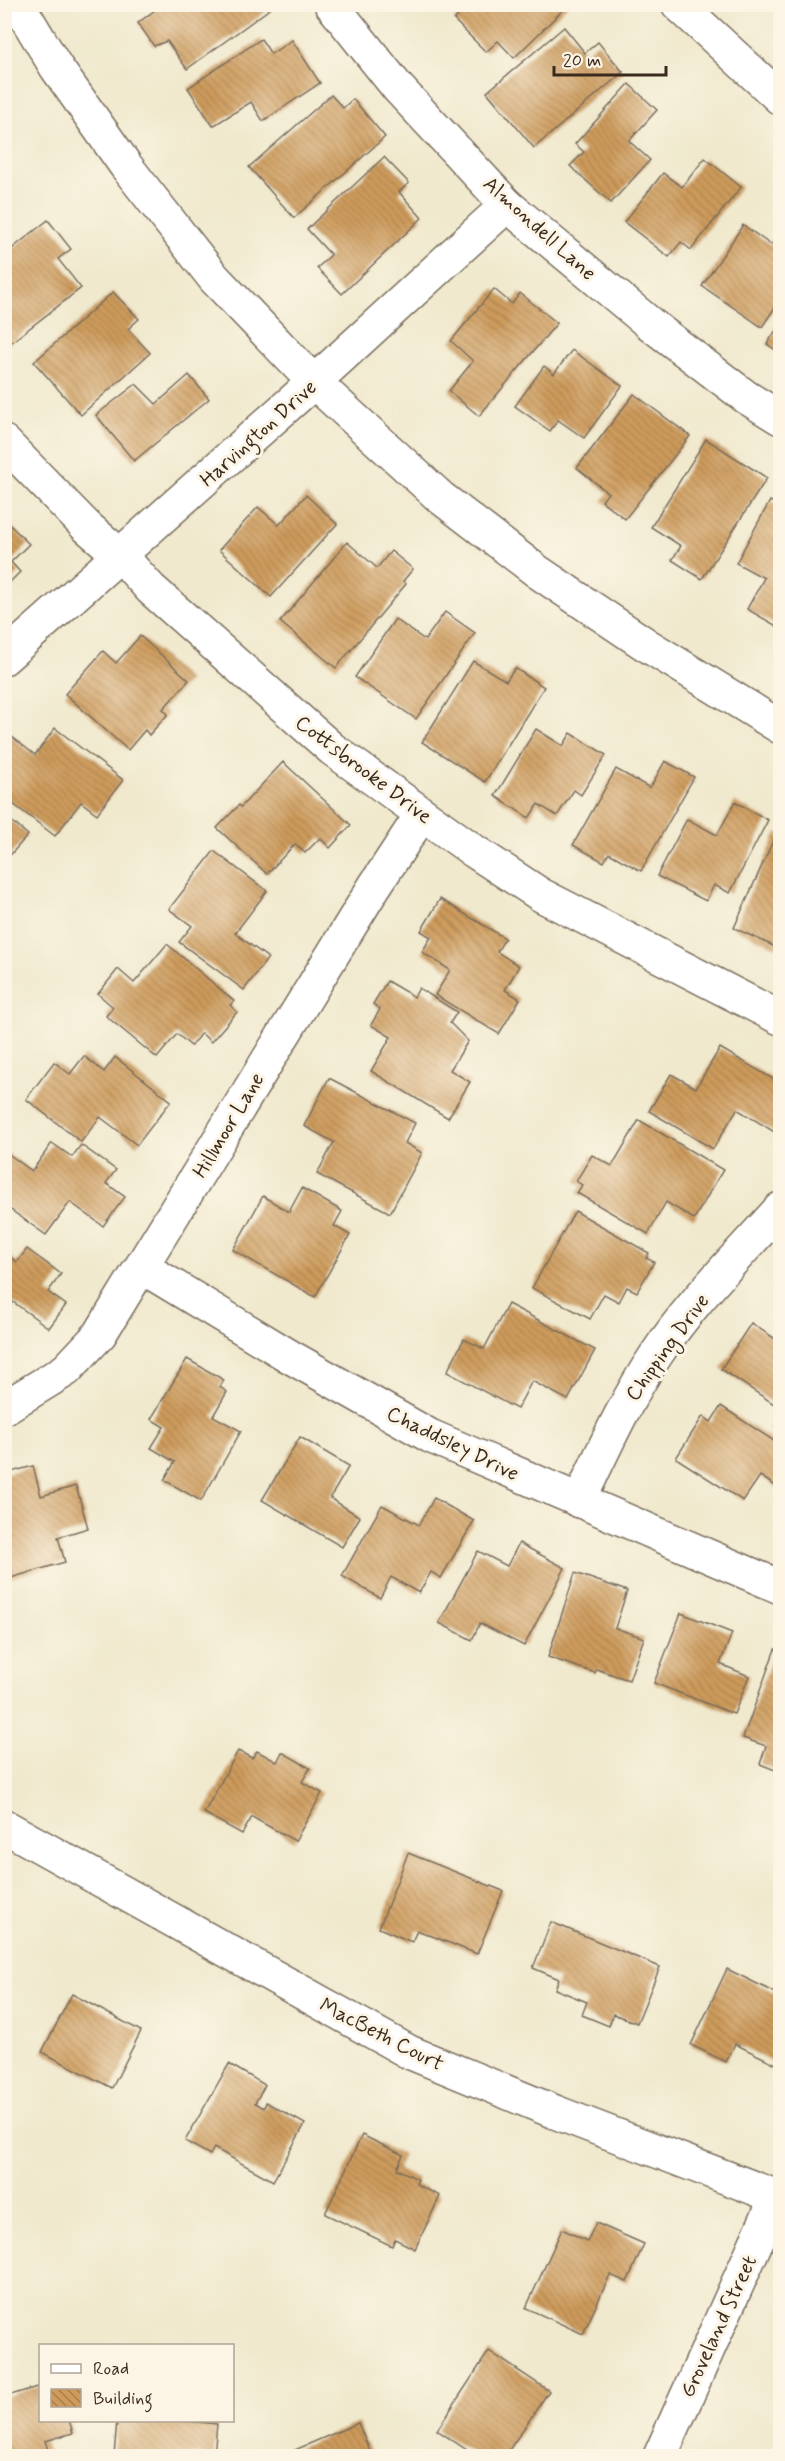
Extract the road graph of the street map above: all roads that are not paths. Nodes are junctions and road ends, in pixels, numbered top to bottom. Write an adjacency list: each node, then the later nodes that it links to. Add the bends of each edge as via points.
1 (18, 4): 6 (street, via 56,67 126,166 214,278)
2 (331, 4): 5 (street, Almondell Lane, via 398,88)
3 (678, 4): 4 (street)
4 (780, 98)
5 (507, 205): 6 (street, Harvington Drive); 7 (street, Almondell Lane, via 649,323)
6 (314, 382): 9 (street, Harvington Drive); 11 (street, via 440,497 538,572)
7 (780, 418)
8 (4, 442): 9 (street, Cottsbrooke Drive)
9 (121, 556): 10 (street, Harvington Drive); 12 (street, Cottsbrooke Drive, via 151,589 332,749)
10 (4, 658)
11 (780, 728)
12 (422, 814): 13 (street, Cottsbrooke Drive, via 541,895); 15 (street, Hillmoor Lane)
13 (780, 1018)
14 (780, 1209): 17 (street, Chipping Drive, via 657,1353 624,1406)
15 (142, 1267): 16 (street, Hillmoor Lane, via 100,1334 66,1370); 17 (street, Chaddsley Drive, via 430,1436)
16 (4, 1408)
17 (579, 1501): 18 (street, Chaddsley Drive)
18 (780, 1587)
19 (4, 1826): 20 (street, MacBeth Court, via 409,2052)
20 (779, 2197): 21 (street, Groveland Street)
21 (660, 2457)

